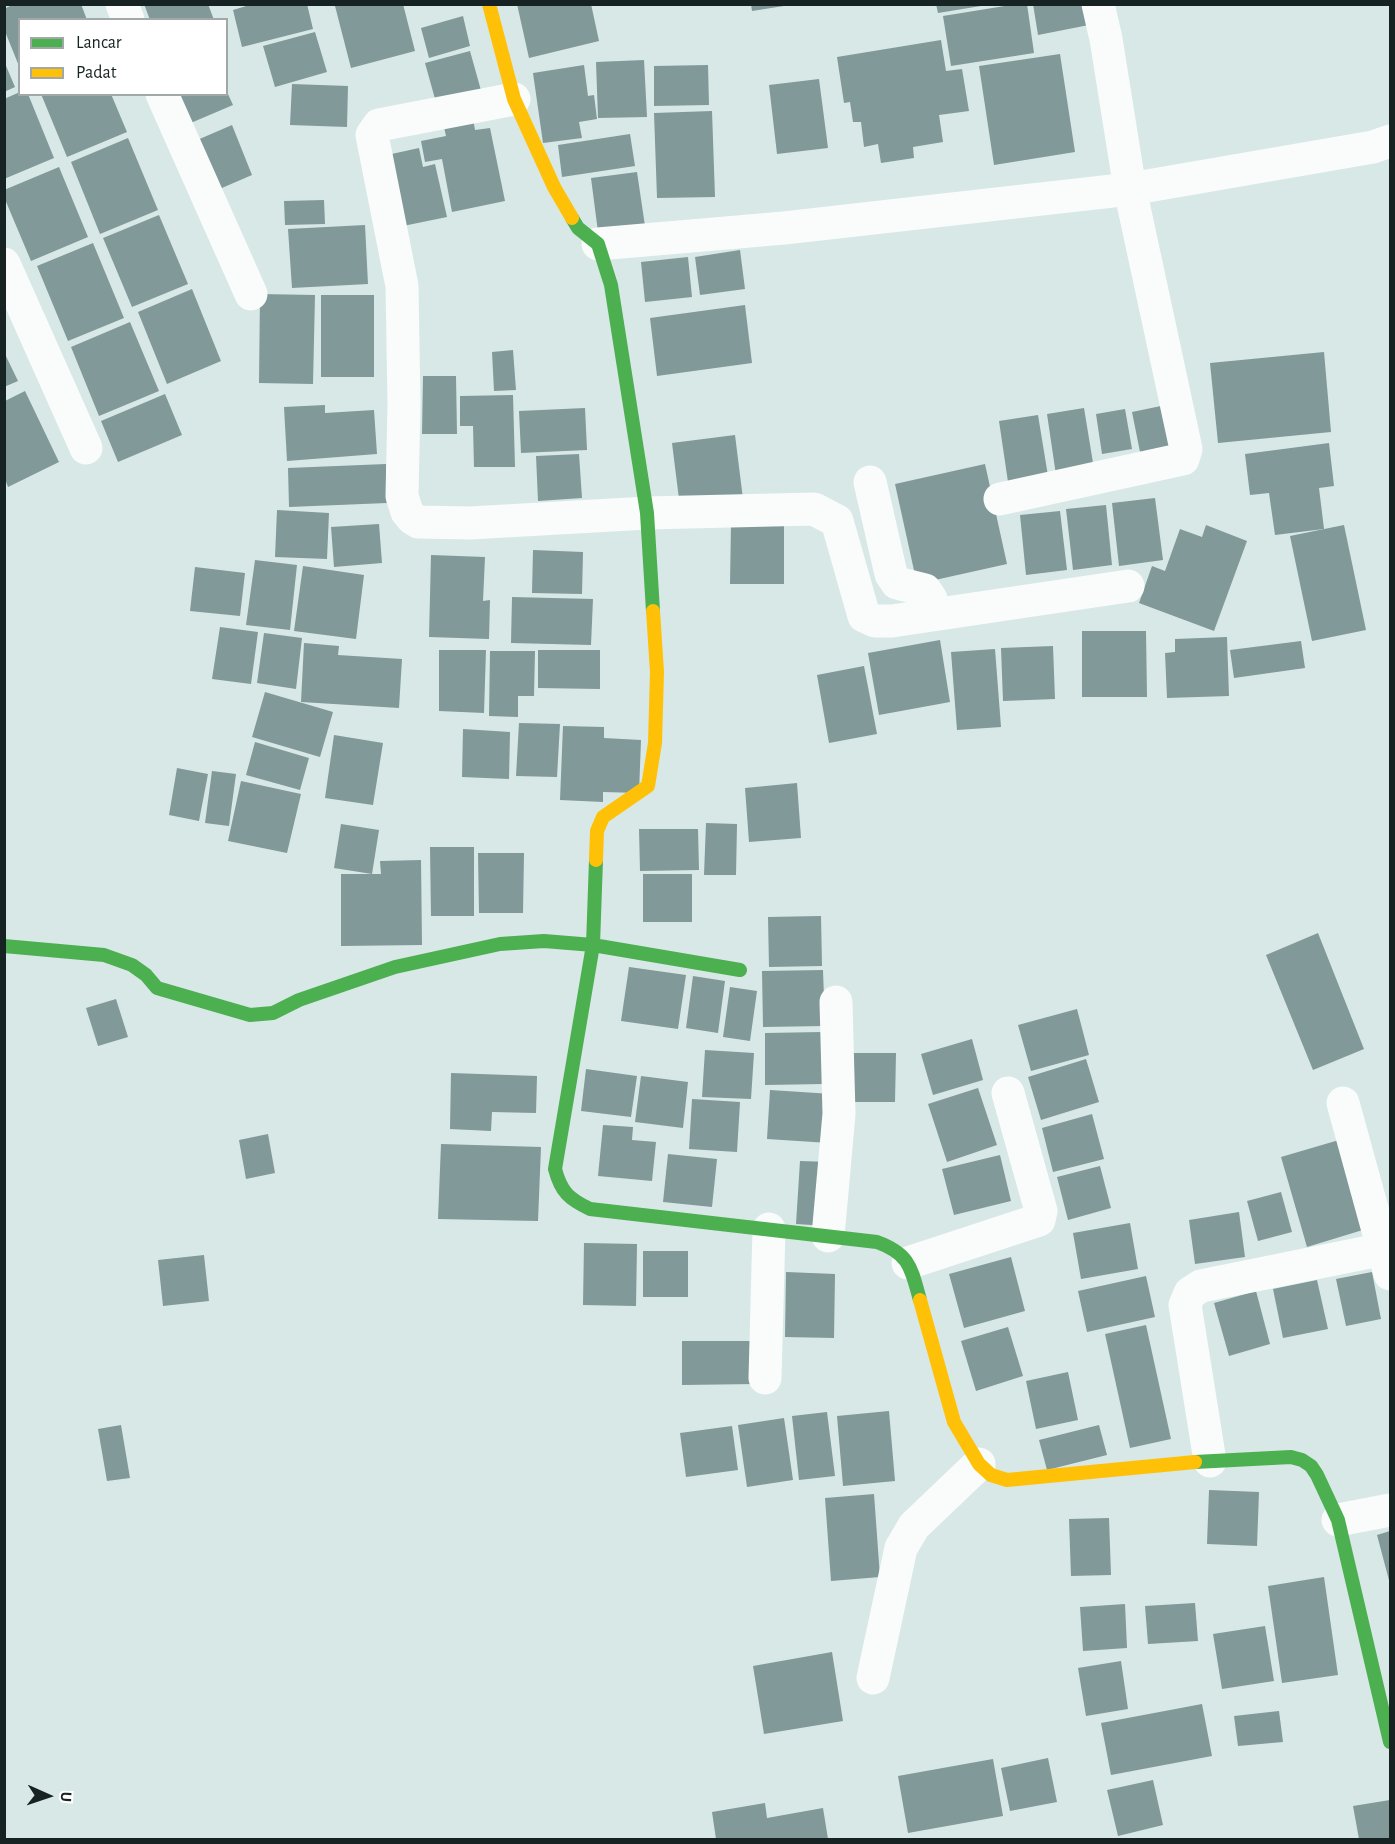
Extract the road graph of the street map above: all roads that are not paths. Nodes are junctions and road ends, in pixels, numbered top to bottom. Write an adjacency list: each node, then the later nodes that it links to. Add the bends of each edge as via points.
1 (489, 4): 4 (street)
2 (1098, 4): 6 (street)
3 (163, 96): 9 (street)
4 (514, 99): 7 (street, via 554,187 578,228); 13 (street, via 379,125 372,135 402,286 402,496 407,512 418,522 470,523)
5 (1390, 141): 6 (street)
6 (1130, 189): 7 (street, via 784,228); 12 (street, via 1185,457)
7 (598, 244): 13 (street, via 611,285)
8 (4, 264): 10 (street)
9 (251, 294)
10 (86, 448)
11 (870, 482): 15 (street, via 891,574 897,583 925,590)
12 (1000, 499)
13 (647, 513): 15 (street, via 814,510 837,521 864,616 892,621); 16 (street, via 657,672 655,743 648,786 603,817 597,831)
14 (1128, 586): 15 (street)
15 (933, 615)
16 (593, 945): 17 (street, via 544,941 500,944 394,967 261,1015 158,988 146,975 104,955); 18 (street); 22 (street, via 555,1169 559,1186 568,1198 590,1209)
17 (4, 946)
18 (740, 970)
19 (836, 1002): 23 (street, via 839,1114)
20 (1008, 1093): 25 (street, via 1041,1211 1039,1220)
21 (1343, 1103): 24 (street)
22 (769, 1229): 23 (street); 26 (street)
23 (828, 1236): 25 (street, via 877,1242 899,1250)
24 (1387, 1261): 27 (street, via 1201,1286 1190,1293 1185,1305)
25 (908, 1263): 28 (street, via 954,1422)
26 (765, 1378)
27 (1210, 1461): 28 (street, via 1007,1479 991,1475); 30 (street, via 1291,1457 1302,1460 1317,1474)
28 (979, 1464): 31 (street, via 914,1526 901,1548)
29 (1390, 1510): 30 (street)
30 (1338, 1520): 32 (street)
31 (873, 1678)
32 (1390, 1742)

